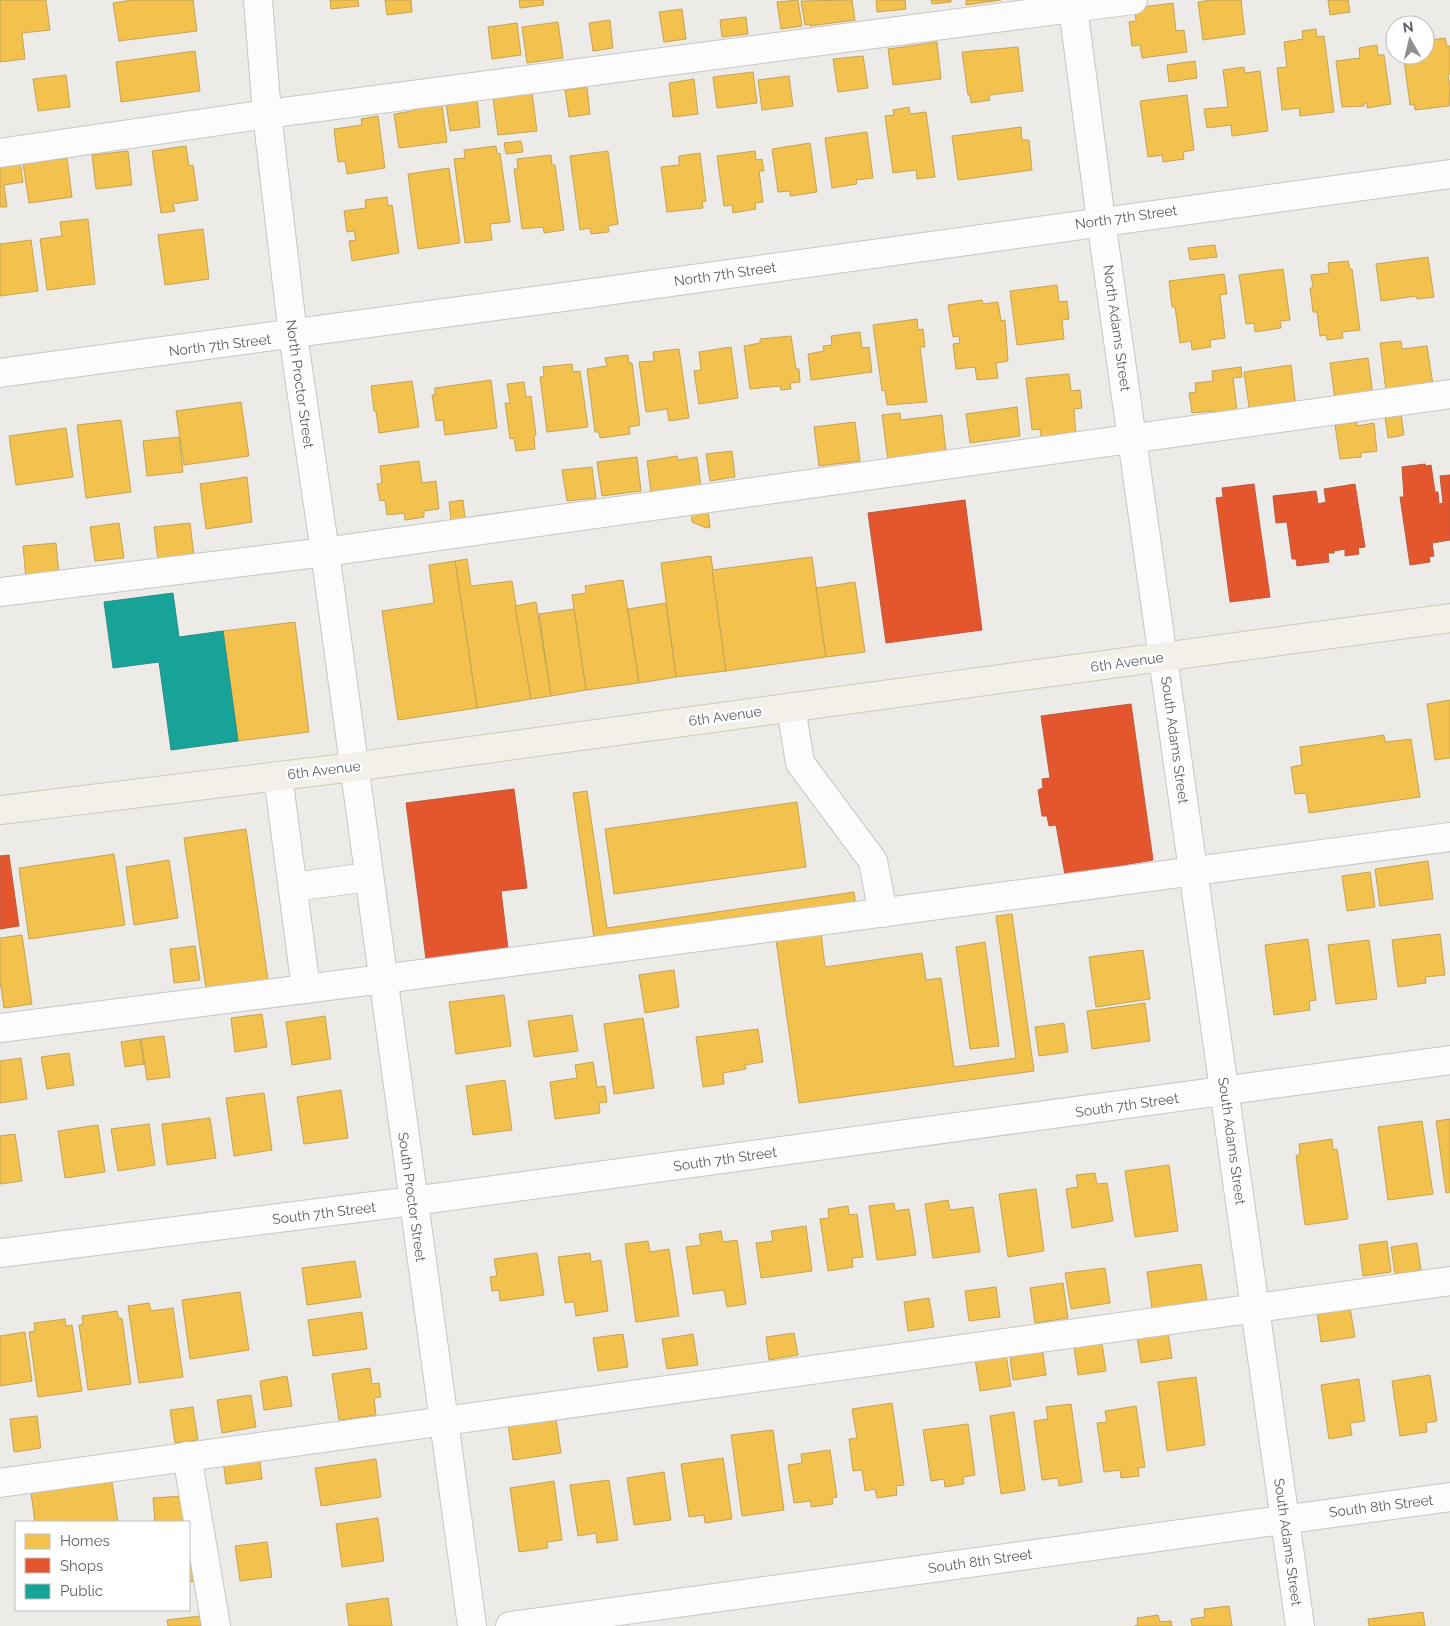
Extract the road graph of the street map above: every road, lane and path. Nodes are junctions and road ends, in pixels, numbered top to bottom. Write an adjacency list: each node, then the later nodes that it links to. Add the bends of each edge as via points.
1 (258, 0): 4 (street, North Proctor Street)
2 (1133, 0): 3 (street)
3 (1073, 4): 4 (street); 7 (street, North Adams Street)
4 (267, 114): 5 (street); 8 (street, North Proctor Street)
5 (0, 153)
6 (1450, 174): 7 (street, North 7th Street)
7 (1101, 220): 8 (street, North 7th Street); 11 (street, North Adams Street)
8 (293, 335): 9 (street, North 7th Street); 12 (street, North Proctor Street)
9 (0, 373)
10 (1450, 394): 11 (street)
11 (1132, 437): 12 (street); 15 (street, North Adams Street)
12 (325, 552): 13 (street); 17 (street, North Proctor Street)
13 (0, 592)
14 (1450, 618): 15 (main road, 6th Avenue)
15 (1163, 657): 16 (main road, 6th Avenue); 21 (street, South Adams Street)
16 (791, 707): 17 (main road, 6th Avenue); 24 (street, via 800,763 874,861)
17 (353, 767): 18 (main road, 6th Avenue); 22 (street, South Proctor Street)
18 (278, 776): 19 (main road, 6th Avenue); 23 (street)
19 (0, 810)
20 (1450, 836): 21 (street)
21 (1194, 872): 24 (street); 29 (street, South Adams Street)
22 (369, 876): 23 (street); 25 (street, South Proctor Street)
23 (293, 887): 26 (street)
24 (883, 913): 25 (street)
25 (383, 979): 26 (street); 30 (street, South Proctor Street)
26 (306, 989): 27 (street)
27 (0, 1028)
28 (1450, 1060): 29 (street, South 7th Street)
29 (1224, 1091): 30 (street, South 7th Street); 33 (street, South Adams Street)
30 (413, 1201): 31 (street, South 7th Street); 34 (street, South Proctor Street)
31 (0, 1253)
32 (1450, 1281): 33 (street)
33 (1255, 1308): 34 (street); 38 (street, South Adams Street)
34 (444, 1420): 35 (street); 40 (street, South Proctor Street)
35 (187, 1456): 36 (street); 39 (street)
36 (0, 1482)
37 (1450, 1497): 38 (street, South 8th Street)
38 (1285, 1519): 41 (street, South 8th Street); 42 (street, South Adams Street)
39 (216, 1626)
40 (472, 1626)
41 (510, 1626)
42 (1300, 1626)

